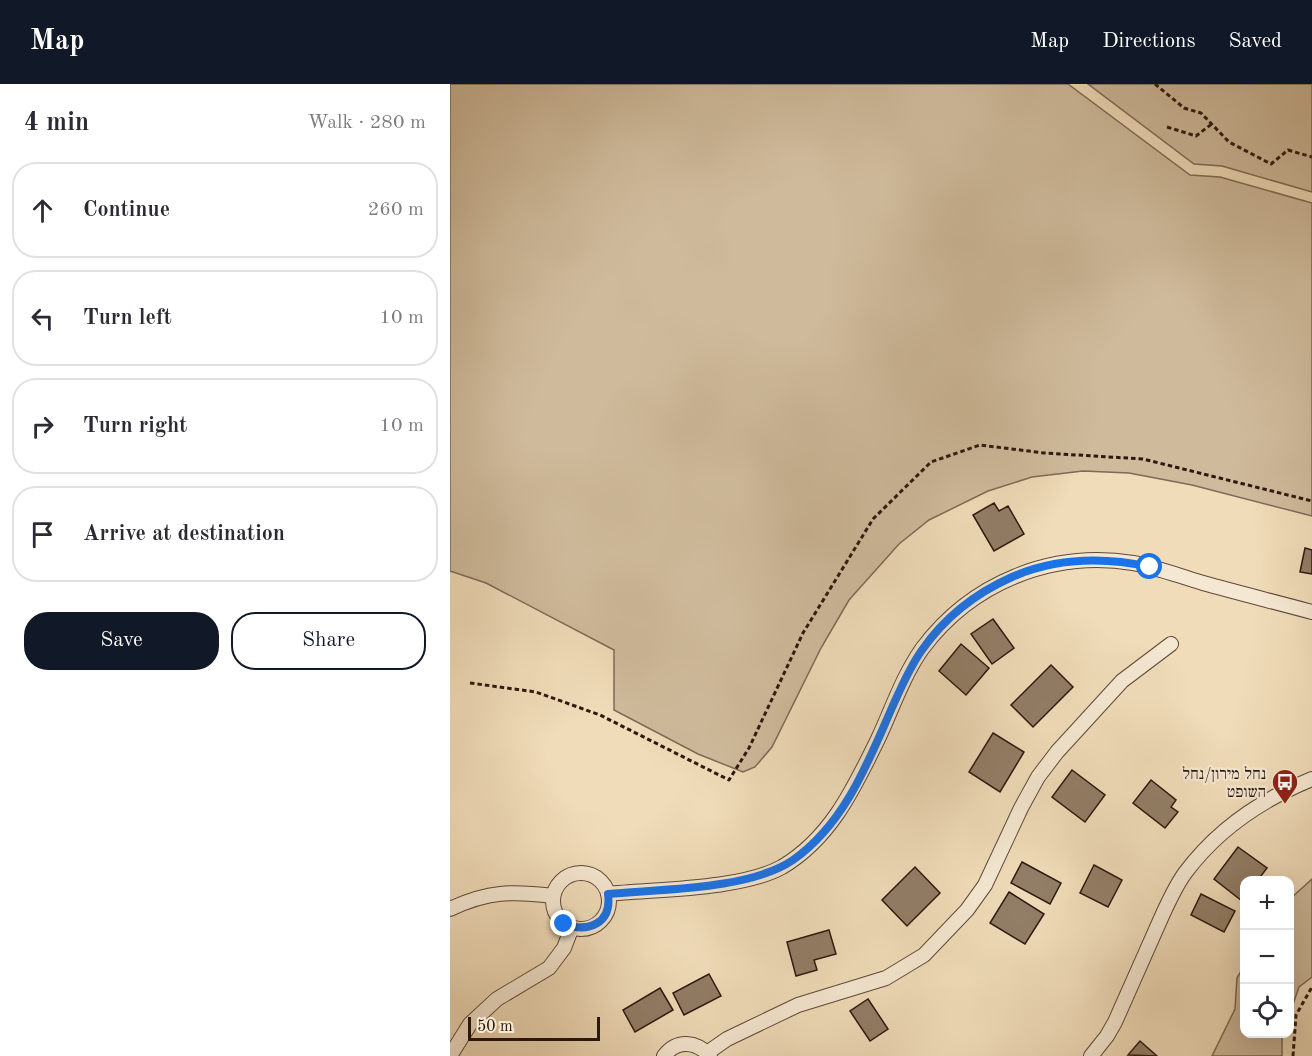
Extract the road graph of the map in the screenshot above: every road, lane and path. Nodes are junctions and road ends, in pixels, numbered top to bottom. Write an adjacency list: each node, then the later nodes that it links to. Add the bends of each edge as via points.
1 (1155, 84): 2 (path, via 1184,108 1202,113)
2 (1213, 123): 3 (path, via 1196,136); 4 (path, via 1228,142 1271,164 1288,150)
3 (1167, 127)
4 (1312, 157)
5 (1312, 501): 8 (path, via 1143,459 980,445 931,462 873,519 803,633 749,748 729,780 600,715 536,692)
6 (1312, 612): 10 (street, via 1132,563 1075,561 1028,570 995,584 967,603 921,651 849,797 831,825 793,860 725,884)
7 (1171, 644): 15 (street, via 1122,681 1057,752 1021,808 985,885 968,910 924,955 886,978 798,1005 727,1039)
8 (470, 683)
9 (1312, 779): 18 (street, via 1254,808 1205,850 1184,874 1115,1022)
10 (608, 894): 11 (street, via 598,879 579,873 560,882); 13 (street, via 607,911 598,923 590,928)
11 (553, 896): 12 (street, via 494,894); 13 (street, via 557,917)
12 (450, 909)
13 (573, 927): 16 (street, via 549,968 497,999 471,1024)
14 (1312, 987): 19 (path, via 1296,1015)
15 (708, 1055): 17 (street, via 703,1048 685,1044)
16 (450, 1056)
17 (664, 1056)
18 (1091, 1056)
19 (1293, 1056)

